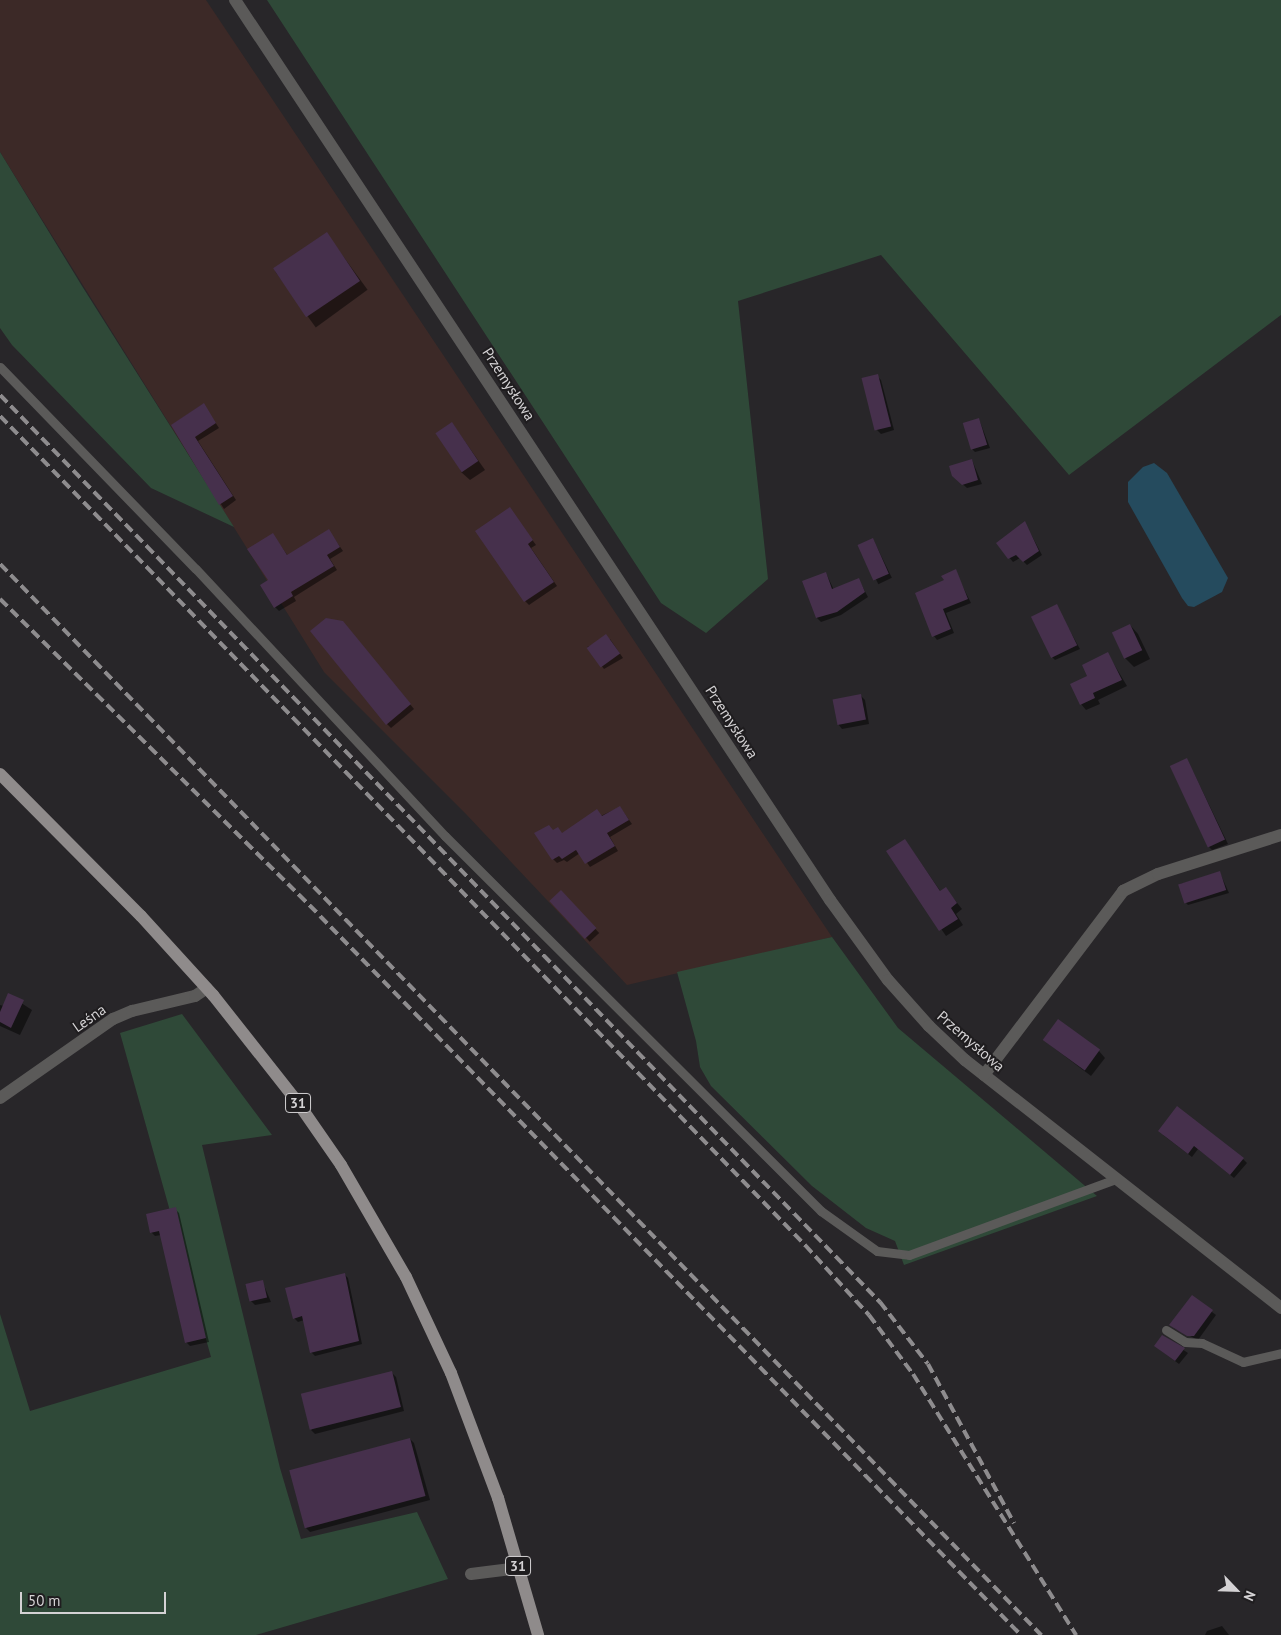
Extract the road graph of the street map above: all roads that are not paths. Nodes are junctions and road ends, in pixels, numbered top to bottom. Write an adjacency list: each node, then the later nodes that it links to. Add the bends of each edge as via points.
1 (235, 0): 6 (street, Przemysłowa, via 830,900 895,990 928,1026)
2 (0, 367): 8 (lane, via 196,569 445,836 821,1211 877,1251 909,1255)
3 (0, 774): 5 (main road, 31, via 141,916)
4 (1281, 835): 6 (street, via 1158,874 1123,891)
5 (207, 988): 7 (street, Leśna, via 198,994 113,1019); 12 (main road, 31, via 296,1100 341,1165 406,1277 451,1373 477,1439)
6 (984, 1075): 8 (street, Przemysłowa)
7 (0, 1098)
8 (1116, 1179): 9 (street, Przemysłowa)
9 (1281, 1308)
10 (1166, 1330): 11 (lane, via 1182,1341 1202,1343 1243,1362)
11 (1281, 1353)
12 (519, 1568): 13 (street); 14 (main road, 31)
13 (471, 1574)
14 (538, 1635)

